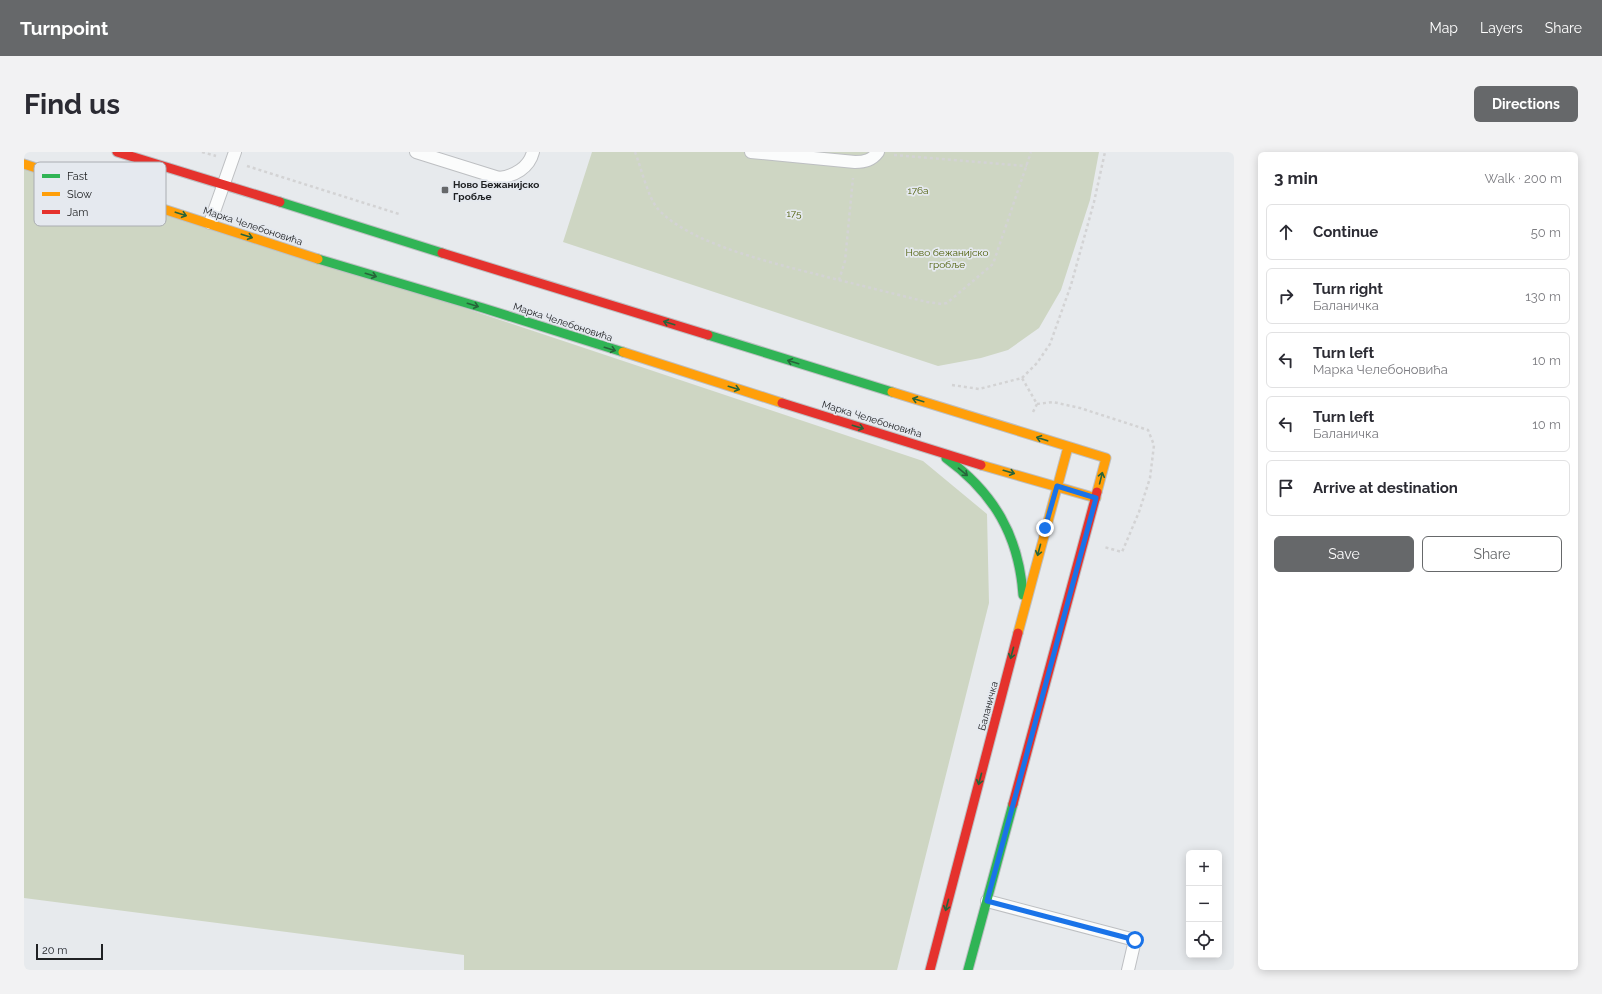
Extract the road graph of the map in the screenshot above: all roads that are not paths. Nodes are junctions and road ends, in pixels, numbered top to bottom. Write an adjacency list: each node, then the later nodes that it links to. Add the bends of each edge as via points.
1 (117, 152): 7 (main road)
2 (416, 152): 3 (lane, via 499,178 520,171)
3 (533, 152)
4 (751, 152): 5 (lane, via 855,162 872,159)
5 (878, 153)
6 (233, 156): 11 (lane)
7 (149, 162)
8 (24, 164): 9 (main road, Марка Челебоновића, one-way to 9)
9 (34, 167)
10 (166, 167): 11 (main road)
11 (223, 185): 13 (lane); 14 (main road, one-way to 11)
12 (166, 209): 13 (main road, Марка Челебоновића, one-way to 13)
13 (210, 223): 15 (main road, Марка Челебоновића, one-way to 15, via 292,251 483,308)
14 (1068, 447): 16 (main road, Баланичка); 17 (main road, one-way to 14, via 1106,458)
15 (931, 450): 16 (main road, Марка Челебоновића, one-way to 16); 18 (main road, one-way to 18, via 972,479 1002,518 1019,565 1023,590)
16 (1057, 486): 17 (main road, Марка Челебоновића); 18 (main road, Баланичка, one-way to 18)
17 (1096, 498): 19 (main road)
18 (1022, 615): 20 (main road, Баланичка, one-way to 20)
19 (987, 901): 21 (main road); 22 (lane, via 1135,940)
20 (930, 970)
21 (968, 970)
22 (1128, 970)

